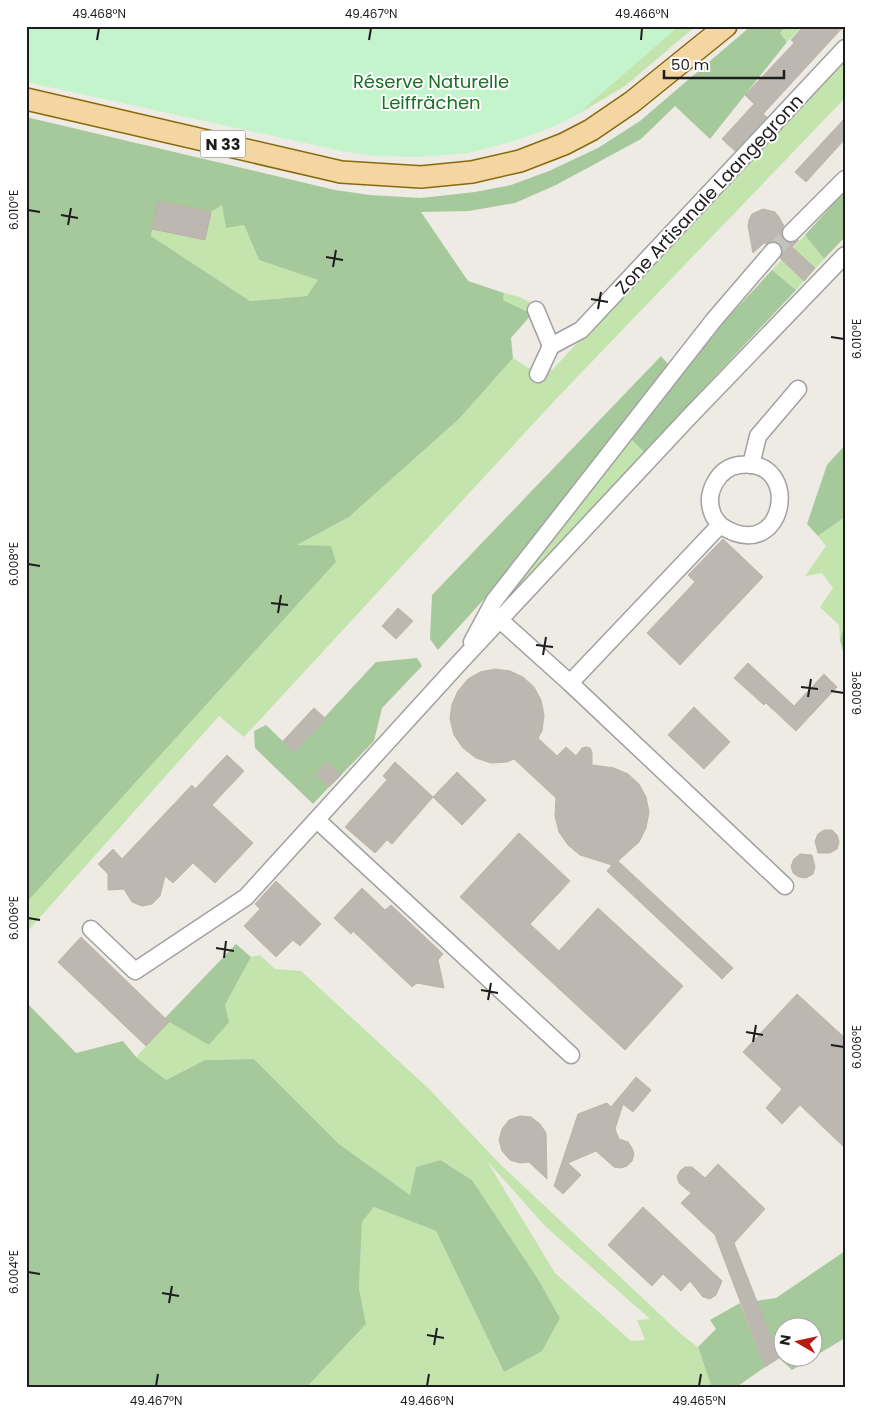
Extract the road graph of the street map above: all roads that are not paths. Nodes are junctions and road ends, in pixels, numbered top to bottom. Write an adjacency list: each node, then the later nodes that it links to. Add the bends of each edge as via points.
1 (724, 26): 3 (main road, N 33, via 632,102 591,130 520,161 472,172 421,177 341,172)
2 (845, 48): 9 (lane, Zone Artisanale Laangegronn, via 581,330)
3 (26, 99)
4 (845, 179): 5 (lane)
5 (791, 232)
6 (773, 251): 15 (lane, via 713,321 494,601)
7 (845, 255): 14 (lane)
8 (536, 310): 9 (lane)
9 (551, 346): 10 (lane)
10 (538, 374)
11 (798, 389): 12 (lane, via 758,436)
12 (751, 465): 13 (lane, via 736,465 723,472 714,484 710,498 712,513); 13 (lane, via 765,470 776,481 781,496 779,511 772,524 759,533 745,536)
13 (720, 526): 16 (lane)
14 (500, 620): 15 (lane); 16 (lane)
15 (461, 662): 17 (lane)
16 (570, 684): 18 (lane)
17 (317, 820): 19 (lane, via 246,897 135,971); 20 (lane)
18 (785, 886)
19 (91, 929)
20 (571, 1055)

